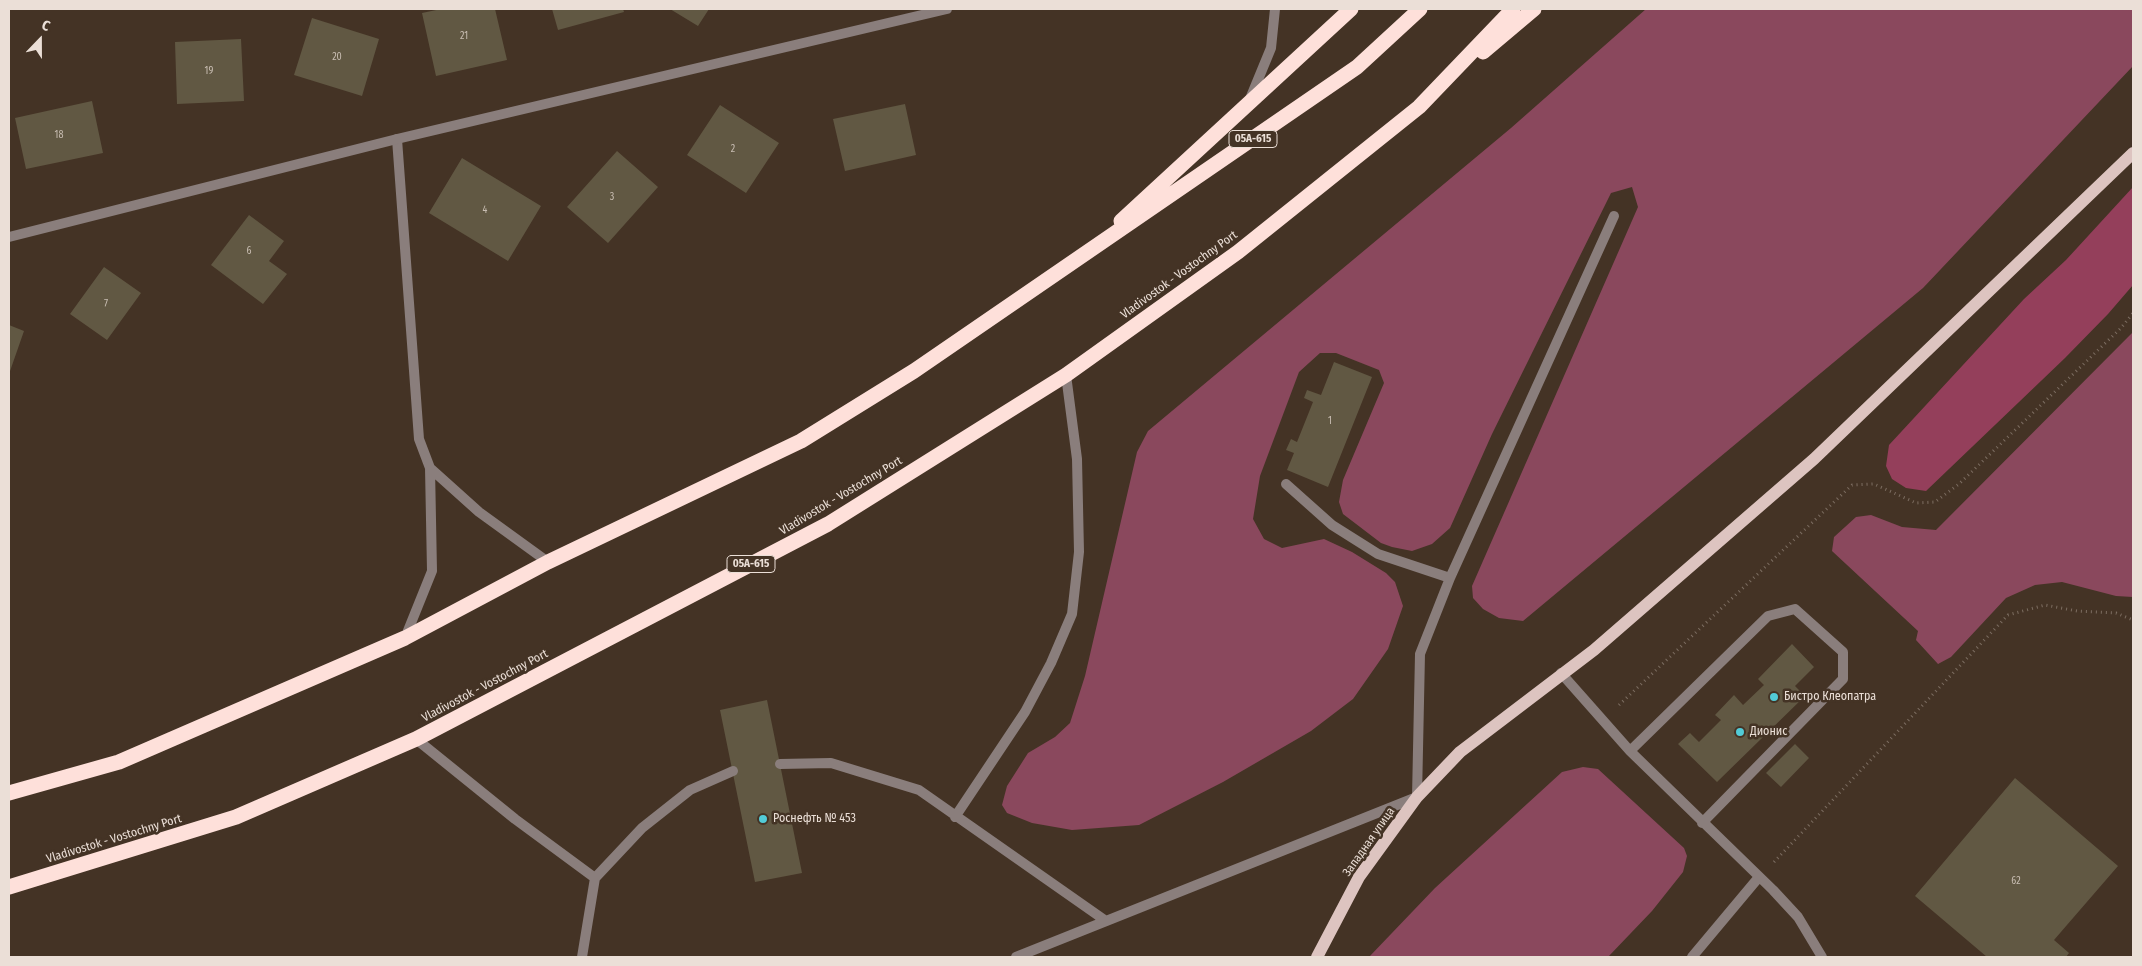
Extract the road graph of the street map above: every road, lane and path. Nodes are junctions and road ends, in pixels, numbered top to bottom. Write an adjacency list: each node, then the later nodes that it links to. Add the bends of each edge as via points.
1 (947, 9): 9 (street)
2 (1275, 9): 7 (street, via 1271,48)
3 (1351, 9): 7 (highway)
4 (1420, 9): 13 (highway, 05А-615, via 1357,67)
5 (1513, 9): 8 (highway, Vladivostok - Vostochny Port / 05А-615)
6 (1534, 9): 8 (highway)
7 (1249, 103): 13 (highway)
8 (1419, 106): 15 (highway, Vladivostok - Vostochny Port / 05А-615, via 1238,252)
9 (397, 138): 12 (street); 16 (street, via 419,439)
10 (2133, 152): 22 (main road, Западная улица, via 1814,459 1594,650)
11 (1614, 216): 19 (street)
12 (9, 237)
13 (1079, 259): 18 (highway, 05А-615, via 914,371 801,441)
14 (2133, 313): 23 (path, via 1959,484 1935,502 1916,503 1874,484 1852,485)
15 (1066, 375): 24 (highway, Vladivostok - Vostochny Port / 05А-615, via 828,524); 30 (street, via 1077,459 1080,552 1072,614 1025,712)
16 (430, 468): 18 (street, via 479,512); 21 (street, via 432,571)
17 (1286, 484): 19 (street, via 1332,525 1378,554)
18 (548, 562): 21 (highway, 05А-615)
19 (1450, 578): 29 (street, via 1420,654)
20 (2133, 620): 32 (path, via 2116,613 2045,605 2008,616)
21 (405, 638): 28 (highway, 05А-615, via 119,762)
22 (1561, 673): 23 (street); 29 (main road, Западная улица, via 1460,752)
23 (1602, 721): 25 (street)
24 (416, 738): 33 (street, via 515,819); 34 (highway, Vladivostok - Vostochny Port / 05А-615, via 236,817)
25 (1630, 751): 31 (street); 31 (street, via 1768,616 1795,609 1843,652 1843,679)
26 (780, 764): 30 (street, via 832,763 919,790)
27 (733, 771): 33 (street, via 690,790 642,828)
28 (9, 793)
29 (1417, 797): 35 (street); 38 (main road, Западная улица, via 1359,877)
30 (955, 817): 35 (street)
31 (1702, 822): 32 (street)
32 (1759, 877): 39 (street); 40 (street, via 1798,917)
33 (595, 878): 36 (street)
34 (9, 887)
35 (1106, 921): 37 (street)
36 (582, 957)
37 (1016, 957)
38 (1317, 957)
39 (1692, 957)
40 (1822, 957)

